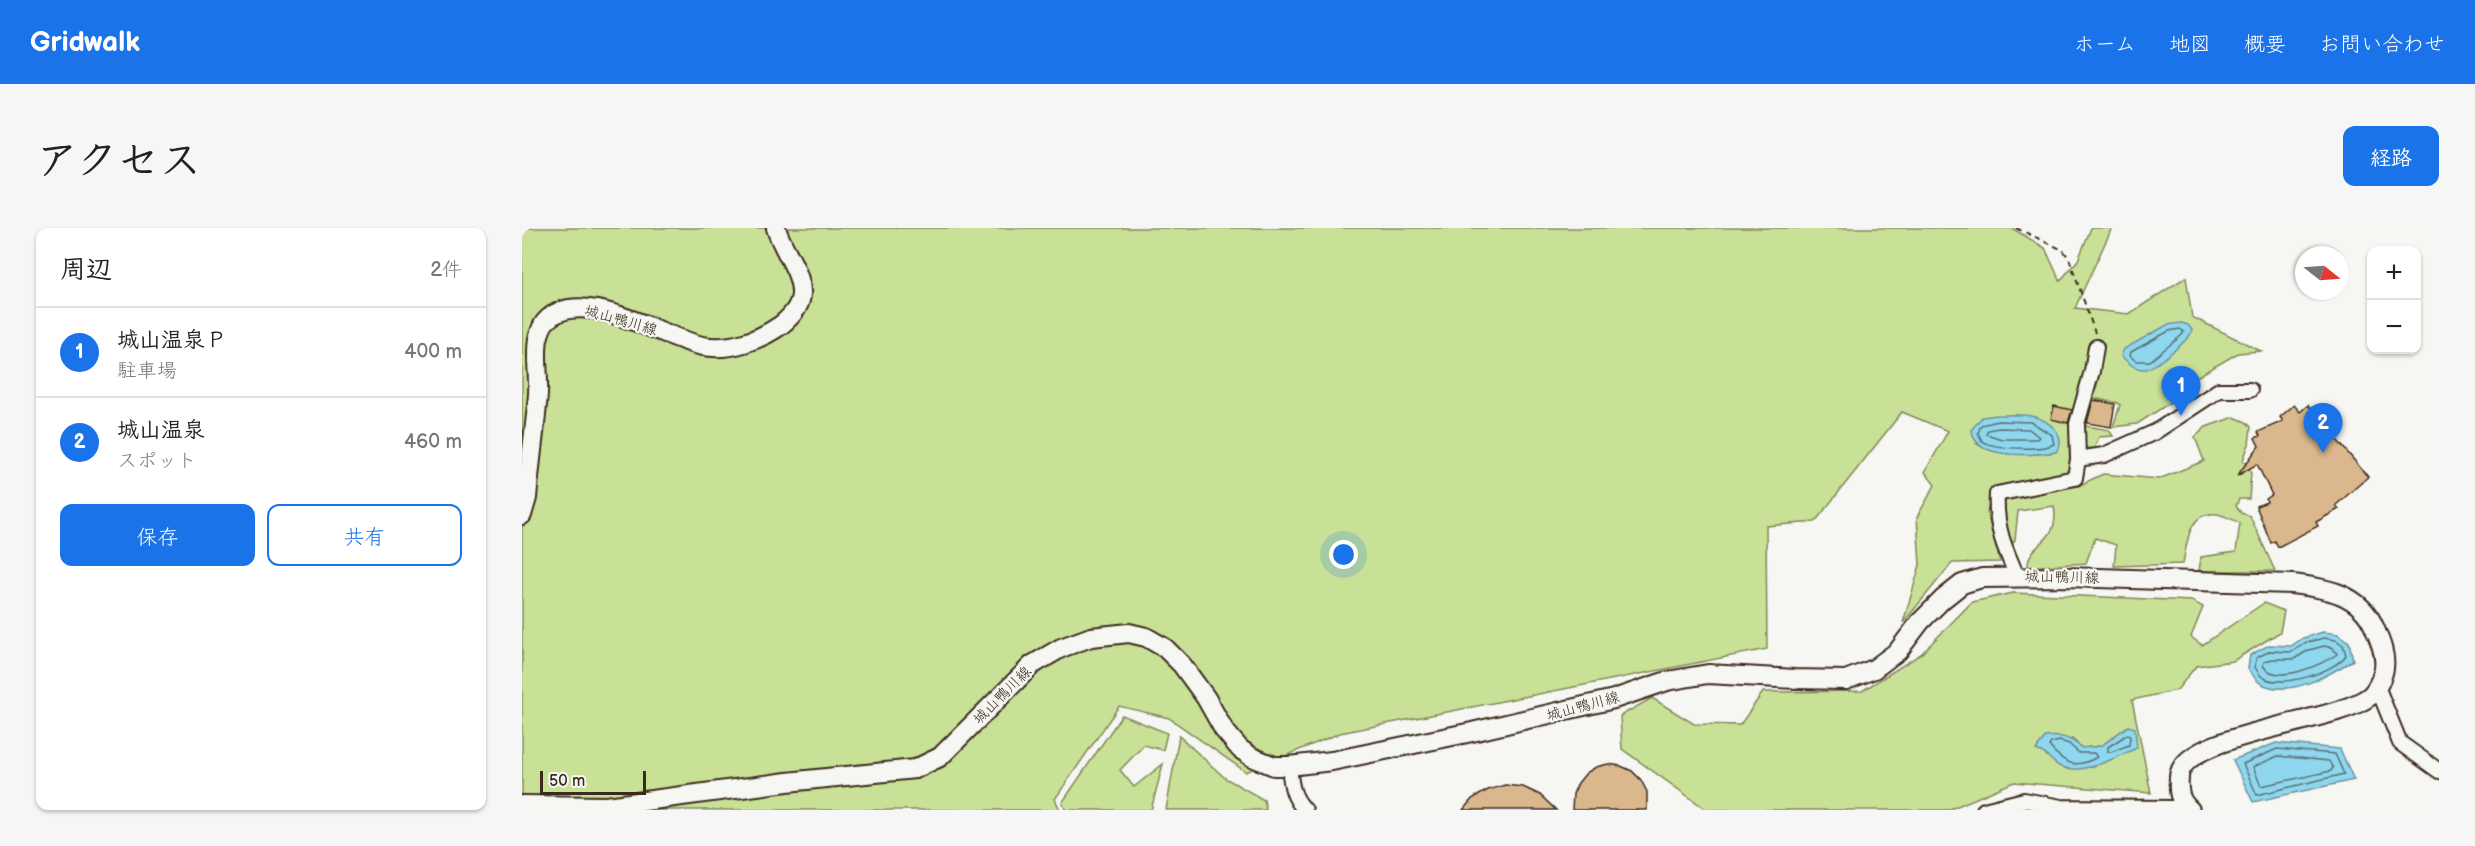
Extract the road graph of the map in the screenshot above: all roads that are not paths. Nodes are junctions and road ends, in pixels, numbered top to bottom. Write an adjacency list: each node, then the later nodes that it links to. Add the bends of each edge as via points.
1 (776, 228): 5 (main road, 城山鴨川線, via 802,292 791,317 748,342 704,346 583,307 564,309 545,322 538,338 538,391)
2 (2096, 347): 4 (street, via 2077,424)
3 (2250, 390): 4 (street, via 2219,390 2155,432 2104,455)
4 (2078, 459): 6 (street, via 2075,478 1998,494 1996,516 2003,546)
5 (522, 515)
6 (2017, 576): 7 (main road, 城山鴨川線, via 2328,588 2357,603 2373,625 2384,651 2384,669); 8 (main road, 城山鴨川線, via 1982,578 1962,584 1920,622 1898,651 1874,669 1846,680 1708,674 1472,732)
7 (2377, 686): 9 (street, via 2400,743); 11 (main road, via 2372,695 2358,704 2210,746 2191,758 2179,772)
8 (1289, 766): 10 (main road, 城山鴨川線, via 1274,766 1240,749 1182,665 1165,648 1129,633 1090,637 1032,665 940,757 915,769 608,806); 12 (street, via 1291,788)
9 (2439, 771)
10 (522, 805)
11 (2180, 808): 13 (street, via 2061,807 2024,800)
12 (1305, 810)
13 (1984, 810)

